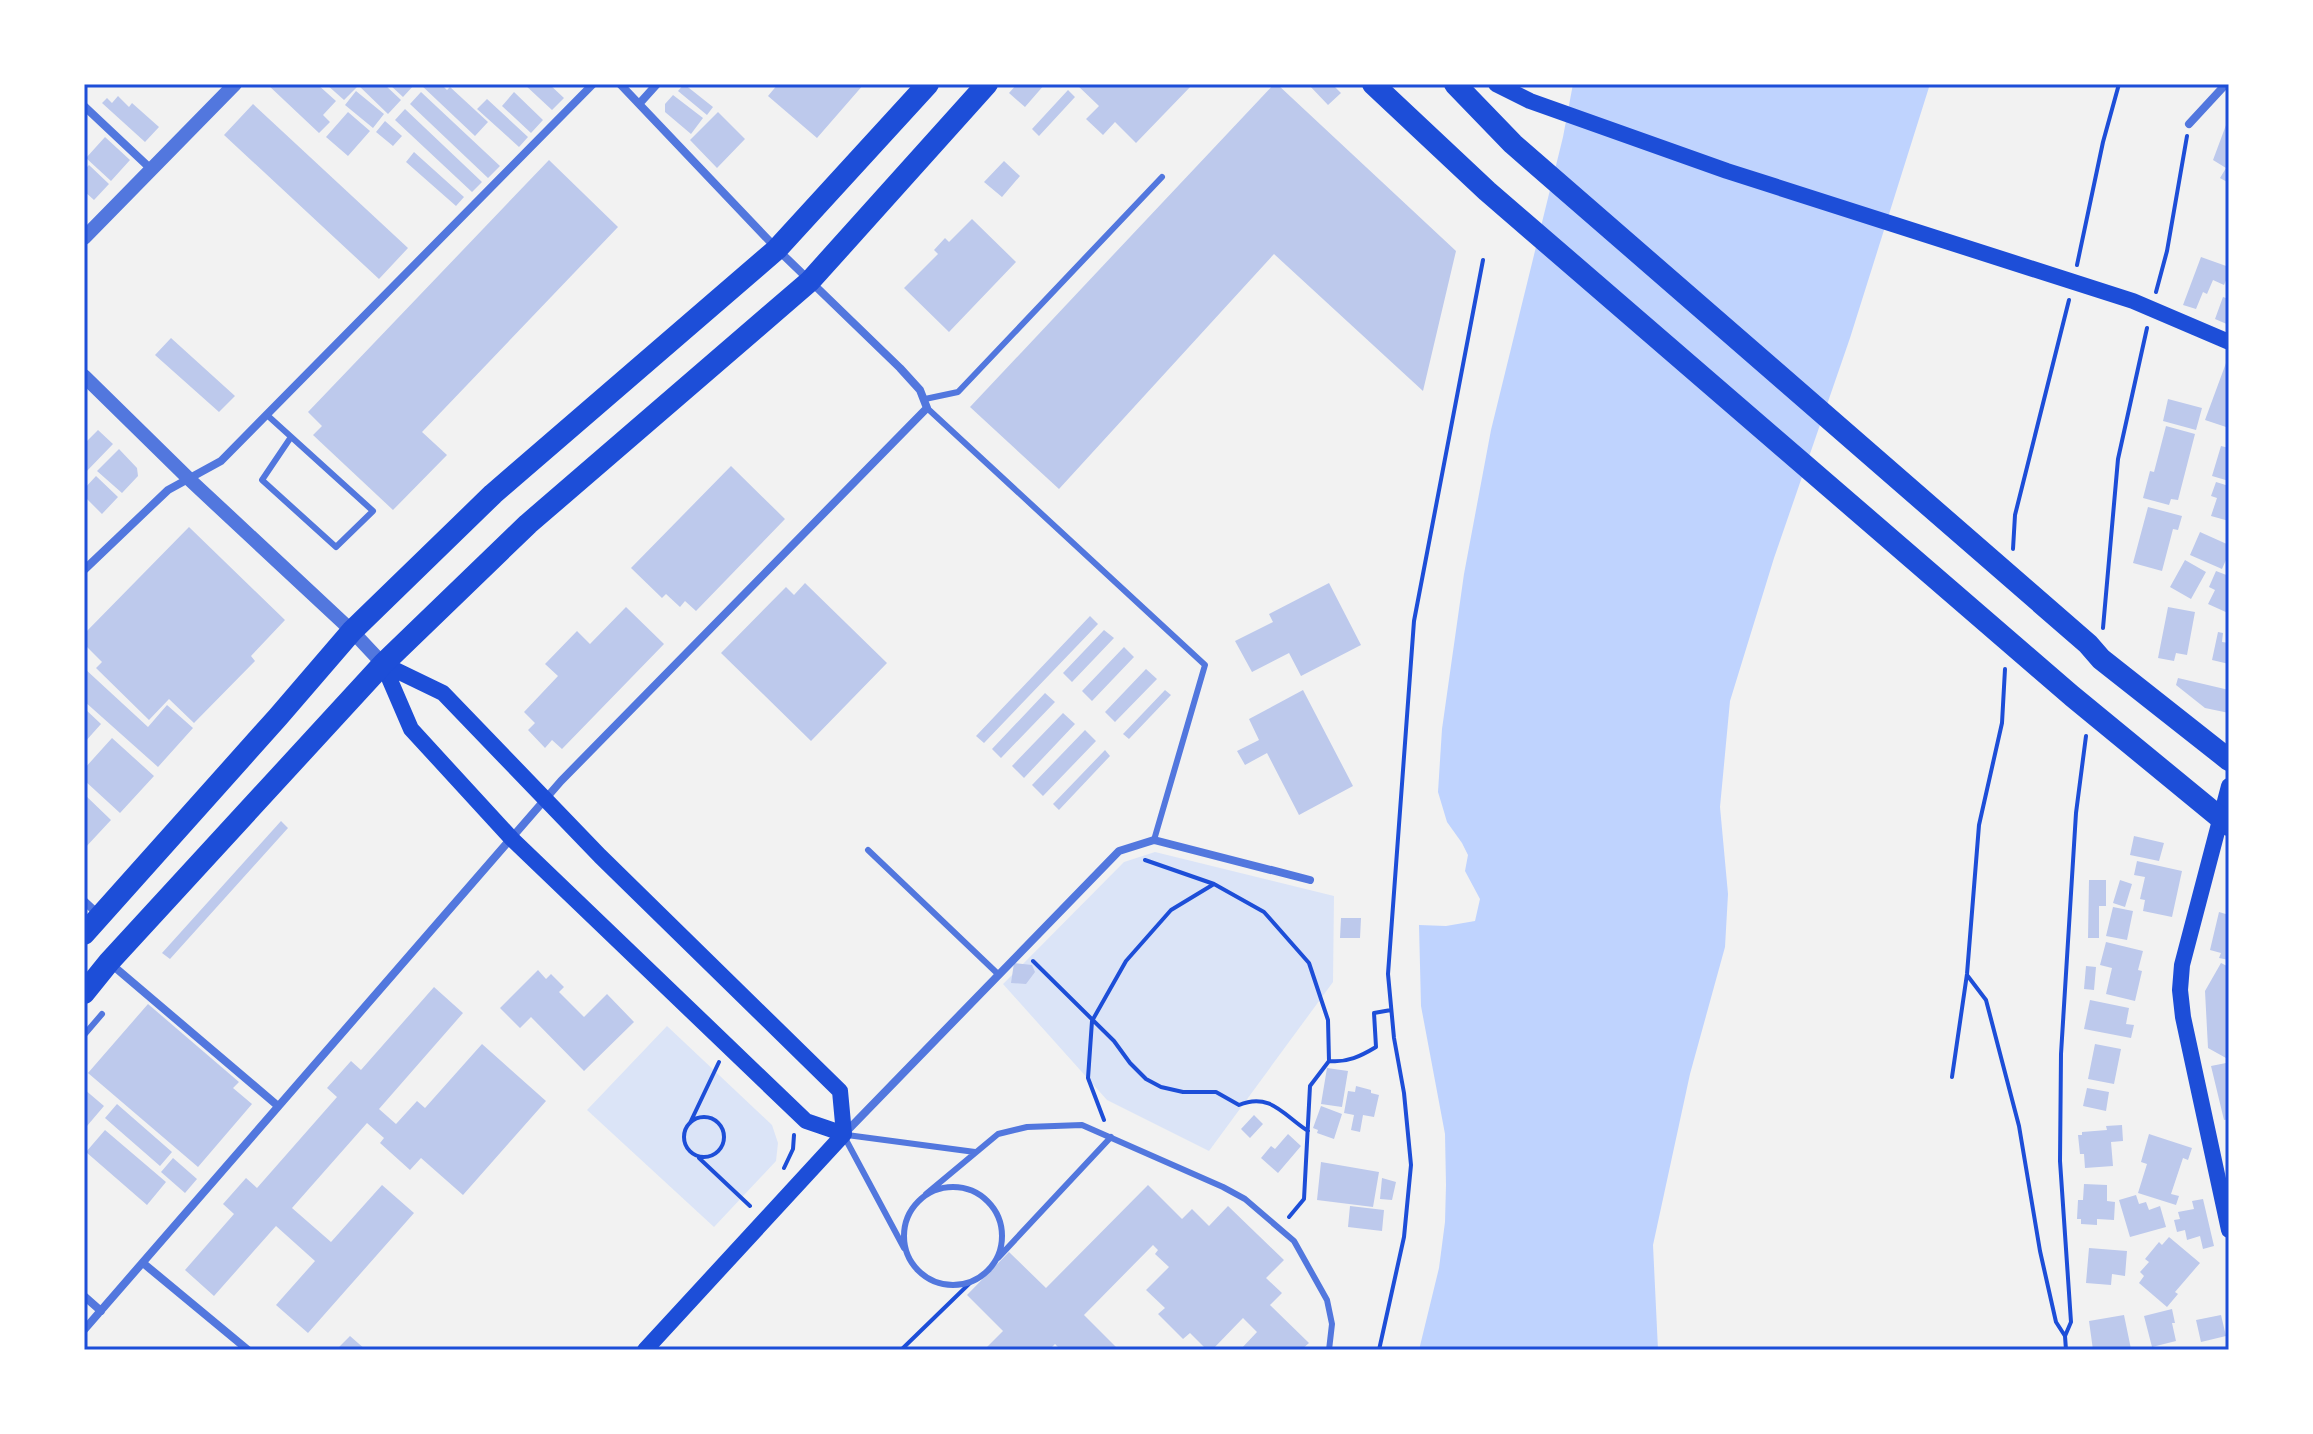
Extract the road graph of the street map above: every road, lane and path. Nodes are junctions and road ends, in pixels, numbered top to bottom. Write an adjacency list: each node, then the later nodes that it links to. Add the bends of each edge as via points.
1 (235, 84): 15 (street)
2 (593, 84): 25 (street)
3 (620, 84): 12 (street)
4 (657, 84): 12 (street)
5 (928, 84): 18 (highway)
6 (987, 84): 20 (highway)
7 (1373, 84): 32 (highway, via 1487,191)
8 (1455, 84): 30 (highway, via 1513,144)
9 (1496, 84): 11 (main road)
10 (2226, 84): 14 (street)
11 (1521, 93): 21 (main road, via 1727,171)
12 (639, 104): 18 (street)
13 (84, 106): 15 (street)
14 (2189, 124): 21 (path)
15 (152, 170): 17 (street)
16 (1162, 177): 24 (lane, via 958,392)
17 (84, 238)
18 (777, 249): 20 (street); 29 (highway, via 493,494)
19 (1483, 260): 50 (path, via 1414,621 1388,974)
20 (810, 281): 24 (street, via 900,368); 31 (highway, via 528,524)
21 (2152, 308): 22 (main road); 30 (path, via 2118,459)
22 (2229, 342)
23 (84, 376): 27 (street)
24 (926, 403): 35 (street); 38 (lane, via 1205,665)
25 (267, 415): 26 (lane); 27 (street, via 221,461)
26 (291, 437): 26 (lane, via 373,511 336,547 262,480)
27 (189, 479): 28 (street, via 168,490); 29 (street)
28 (84, 570)
29 (352, 631): 31 (street); 43 (highway, via 278,717)
30 (2095, 651): 33 (highway)
31 (383, 664): 35 (main road, via 443,693); 37 (main road, via 411,729); 46 (highway)
32 (2080, 703): 36 (highway); 74 (path, via 2061,1054 2060,1161 2071,1322)
33 (2229, 760)
34 (2229, 786): 66 (main road, via 2180,990)
35 (545, 799): 37 (street); 59 (main road, via 840,1091)
36 (2229, 825)
37 (512, 839): 56 (street); 59 (main road, via 806,1121)
38 (1154, 840): 40 (street); 41 (street)
39 (868, 850): 48 (lane)
40 (1119, 851): 42 (path); 45 (street)
41 (1310, 880)
42 (1214, 884): 52 (path, via 1162,920 1126,961); 55 (path, via 1264,912 1309,963 1328,1020)
43 (92, 909): 44 (highway)
44 (84, 934)
45 (1023, 951): 48 (street); 52 (path)
46 (109, 962): 49 (highway); 56 (street)
47 (1967, 974): 74 (path, via 1986,1000 2019,1126 2056,1322)
48 (999, 975): 59 (street)
49 (84, 993)
50 (1391, 1010): 55 (path, via 1374,1013 1376,1047 1361,1056); 79 (path, via 1411,1165 1404,1237)
51 (102, 1014): 53 (lane)
52 (1092, 1021): 58 (path, via 1146,1079 1161,1087 1216,1092 1239,1105 1267,1102); 60 (path, via 1088,1078)
53 (84, 1035)
54 (720, 1060): 57 (path)
55 (1329, 1061): 58 (path, via 1310,1086)
56 (278, 1106): 69 (street)
57 (690, 1123): 62 (path, via 684,1142); 62 (path, via 709,1118 722,1131 723,1143 716,1153)
58 (1308, 1131): 65 (path, via 1304,1199)
59 (844, 1134): 61 (lane); 67 (lane); 76 (main road)
60 (1111, 1137): 61 (lane, via 1082,1125 1027,1127 998,1134); 68 (lane); 78 (lane, via 1245,1199 1294,1241 1327,1300 1332,1324)
61 (975, 1152): 63 (lane)
62 (697, 1156): 64 (path)
63 (926, 1194): 67 (lane, via 906,1220); 68 (lane, via 958,1186 987,1200 1002,1229)
64 (750, 1206)
65 (1293, 1213)
66 (2229, 1230)
67 (906, 1252): 70 (lane, via 913,1266 940,1284)
68 (996, 1261): 70 (lane)
69 (143, 1263): 72 (street); 75 (street)
70 (971, 1282): 77 (path)
71 (84, 1296): 72 (street)
72 (101, 1311): 73 (street)
73 (84, 1330)
74 (2065, 1336): 80 (path)
75 (248, 1350)
76 (645, 1350)
77 (901, 1350)
78 (1329, 1350)
79 (1379, 1350)
80 (2066, 1350)

